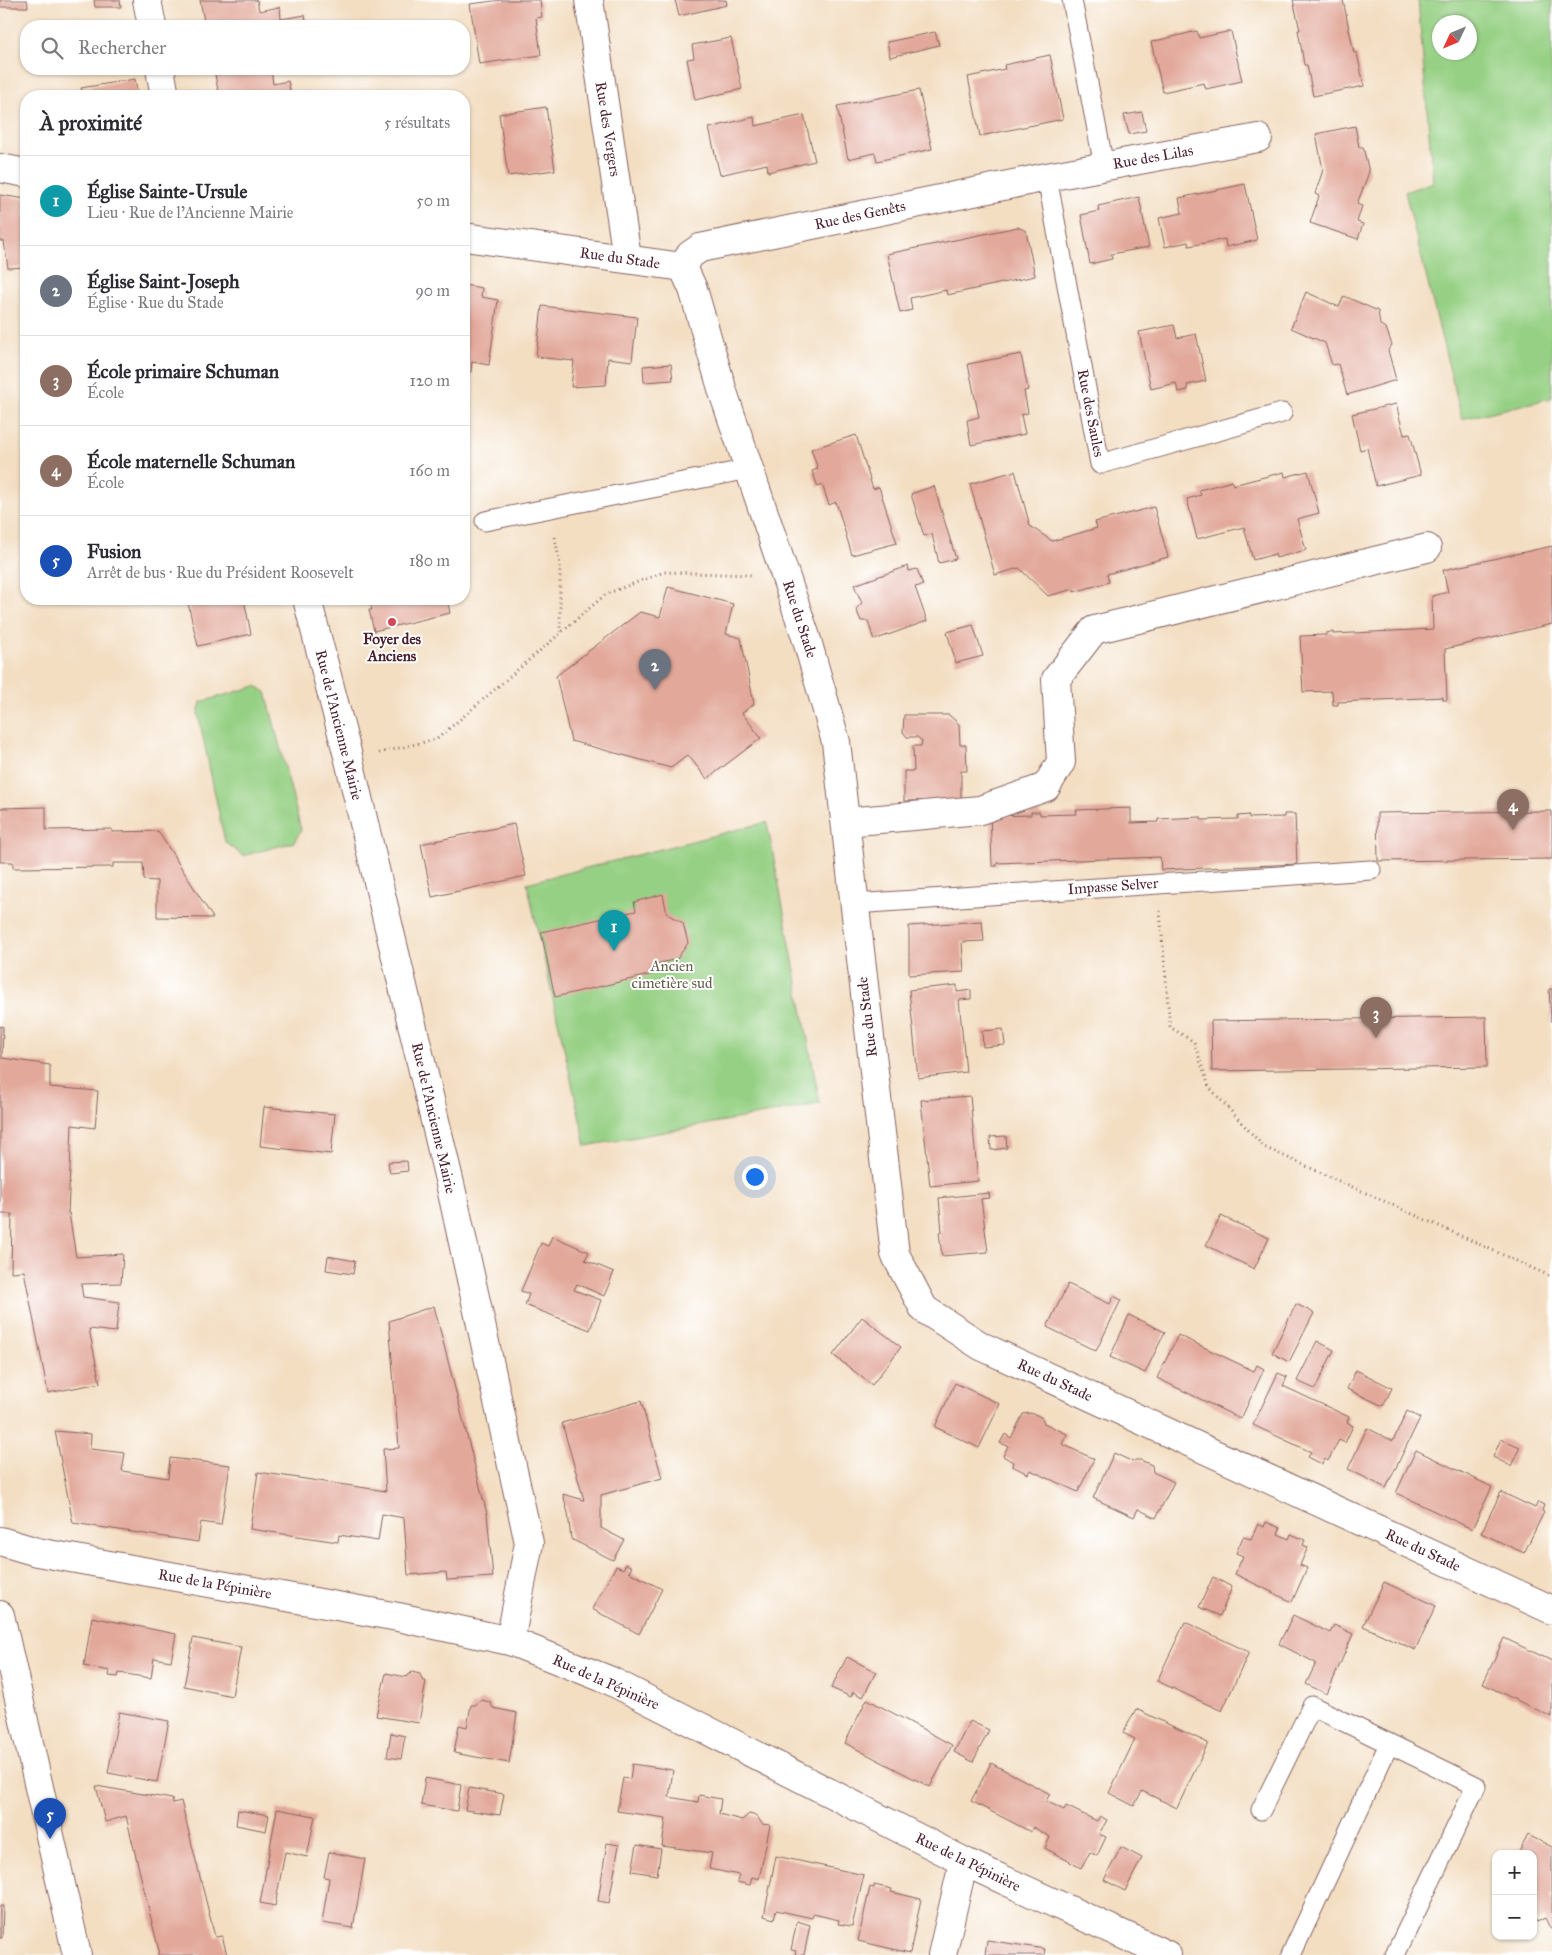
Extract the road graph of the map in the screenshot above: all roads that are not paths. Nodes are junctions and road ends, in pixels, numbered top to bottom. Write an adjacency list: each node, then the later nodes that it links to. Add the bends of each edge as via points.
1 (147, 0): 4 (street)
2 (588, 0): 13 (street, Rue des Vergers)
3 (1072, 0): 8 (lane)
4 (151, 20)
5 (161, 75): 6 (street)
6 (164, 90)
7 (1258, 138): 8 (street, Rue des Lilas)
8 (1104, 166): 11 (street, Rue des Lilas)
9 (0, 168): 10 (street)
10 (20, 173)
11 (1047, 177): 14 (street, Rue des Genêts, via 700,248 690,255); 15 (lane, Rue des Saules, via 1100,464)
12 (470, 237): 13 (street, Rue du Stade)
13 (627, 258): 14 (street, Rue du Stade)
14 (683, 267): 16 (street, Rue du Stade, via 693,289)
15 (1282, 413)
16 (749, 469): 17 (lane); 20 (street, Rue du Stade, via 806,637 836,742)
17 (485, 521)
18 (1426, 548): 20 (street, via 1094,630 1056,679 1061,762 1046,788 980,810)
19 (308, 605): 26 (street, Rue de l'Ancienne Mairie, via 349,760 451,1188 529,1543)
20 (846, 822): 22 (street, Rue du Stade)
21 (1371, 870): 22 (lane, Impasse Selver)
22 (854, 904): 24 (street, Rue du Stade, via 895,1254 924,1309 981,1346)
23 (0, 1541): 26 (street, Rue de la Pépinière, via 37,1552 398,1617)
24 (1552, 1610)
25 (0, 1615): 30 (street)
26 (510, 1641): 29 (street, Rue de la Pépinière, via 611,1681)
27 (1389, 1744): 28 (lane, via 1312,1706); 33 (lane); 34 (lane, via 1476,1786)
28 (1261, 1810)
29 (968, 1863): 31 (street, via 960,1877); 32 (street, Rue de la Pépinière)
30 (77, 1955)
31 (942, 1955)
32 (1167, 1955)
33 (1291, 1955)
34 (1395, 1955)

